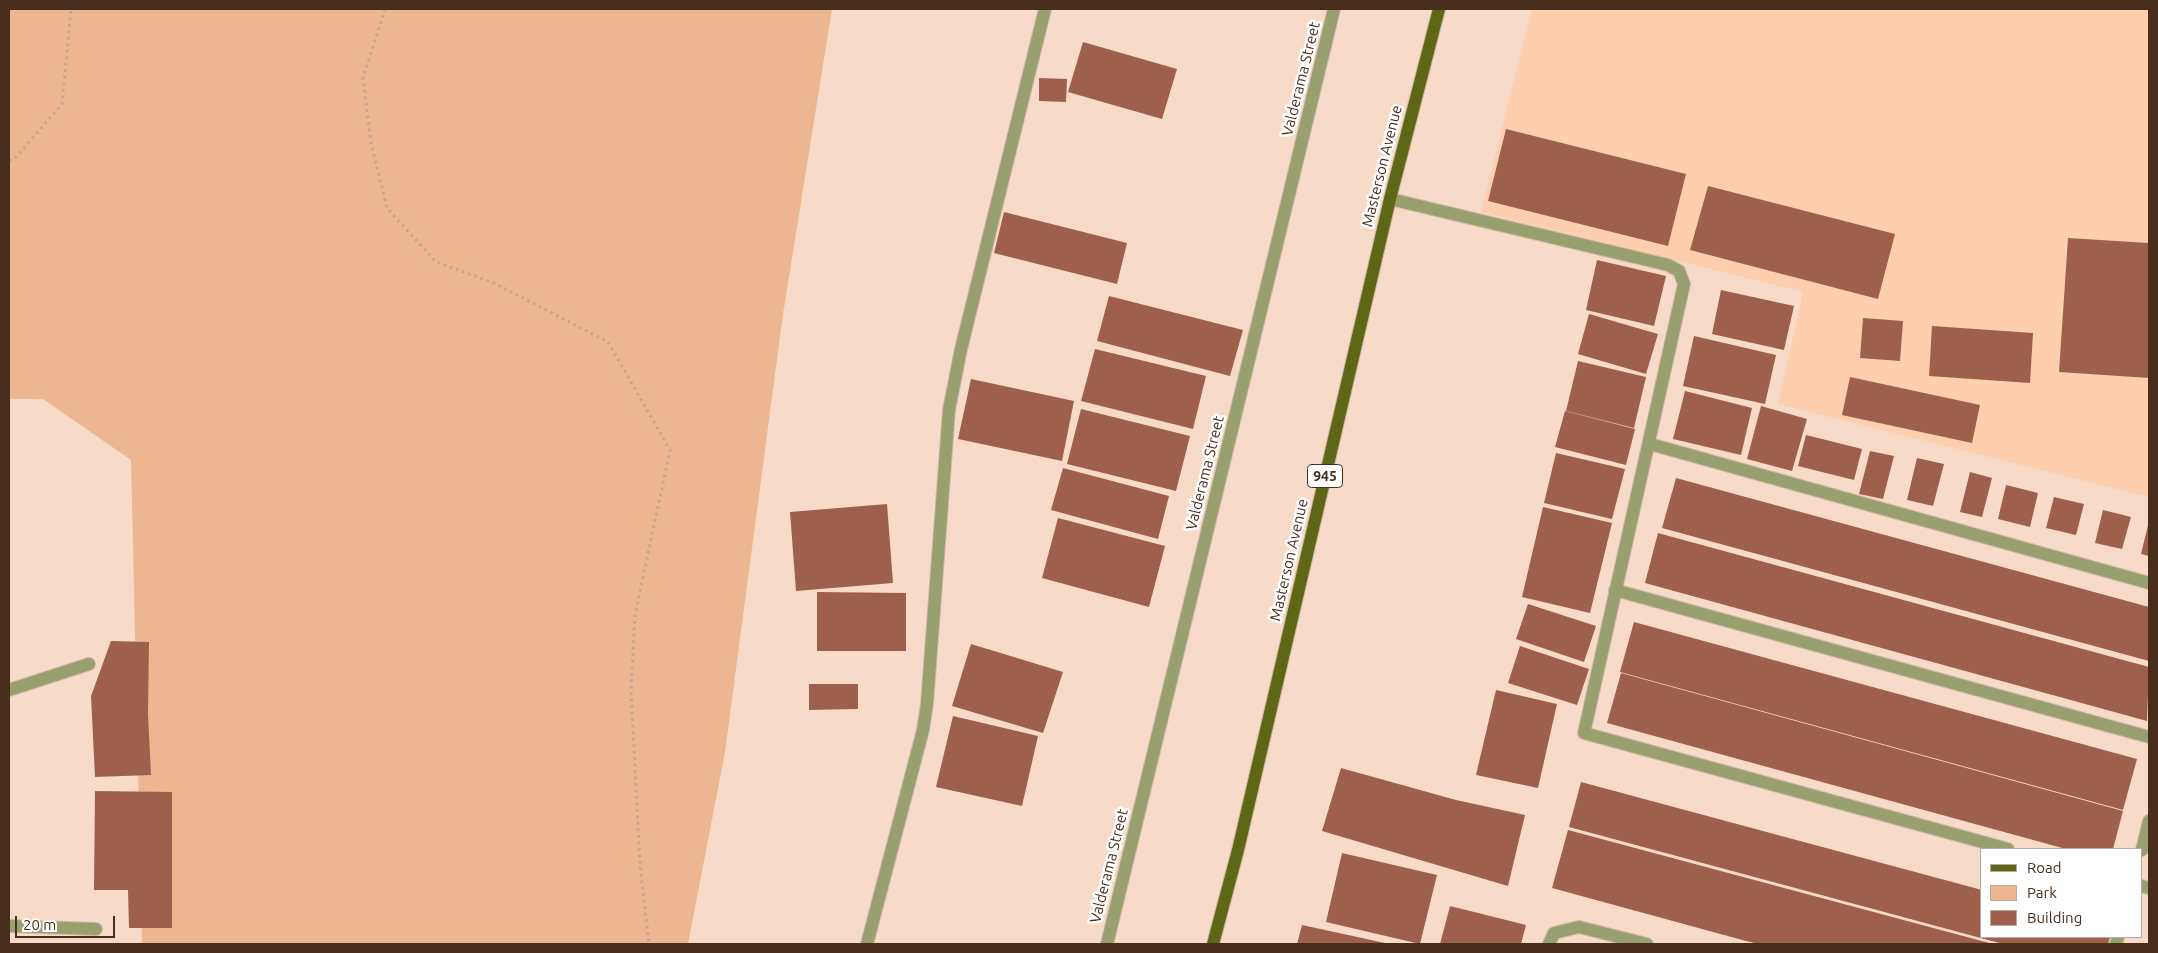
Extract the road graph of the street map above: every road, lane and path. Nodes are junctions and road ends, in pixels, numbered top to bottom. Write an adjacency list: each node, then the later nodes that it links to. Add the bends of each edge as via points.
1 (71, 9): 6 (path, via 62,104)
2 (385, 9): 19 (path, via 363,78 370,143 387,208 436,262 494,283 608,342 670,450 635,616 631,689 640,865)
3 (1045, 9): 20 (street, via 961,349 949,410 927,704)
4 (1334, 9): 21 (street, Valderama Street)
5 (1440, 9): 7 (main road, Masterson Avenue / 945)
6 (9, 161)
7 (1390, 199): 8 (street, via 1668,265 1679,271 1684,284); 22 (main road, Masterson Avenue / 945, via 1238,850)
8 (1650, 444): 9 (street); 10 (street)
9 (2149, 584)
10 (1615, 590): 13 (street); 15 (street, via 1584,733)
11 (89, 664): 12 (street)
12 (9, 690)
13 (2149, 737)
14 (2149, 821): 16 (street)
15 (2004, 848)
16 (2142, 848)
17 (9, 926): 18 (street)
18 (96, 928)
19 (650, 944)
20 (867, 944)
21 (1107, 944)
22 (1213, 944)
23 (1549, 944): 24 (street, via 1554,933 1579,927)
24 (1647, 944)

